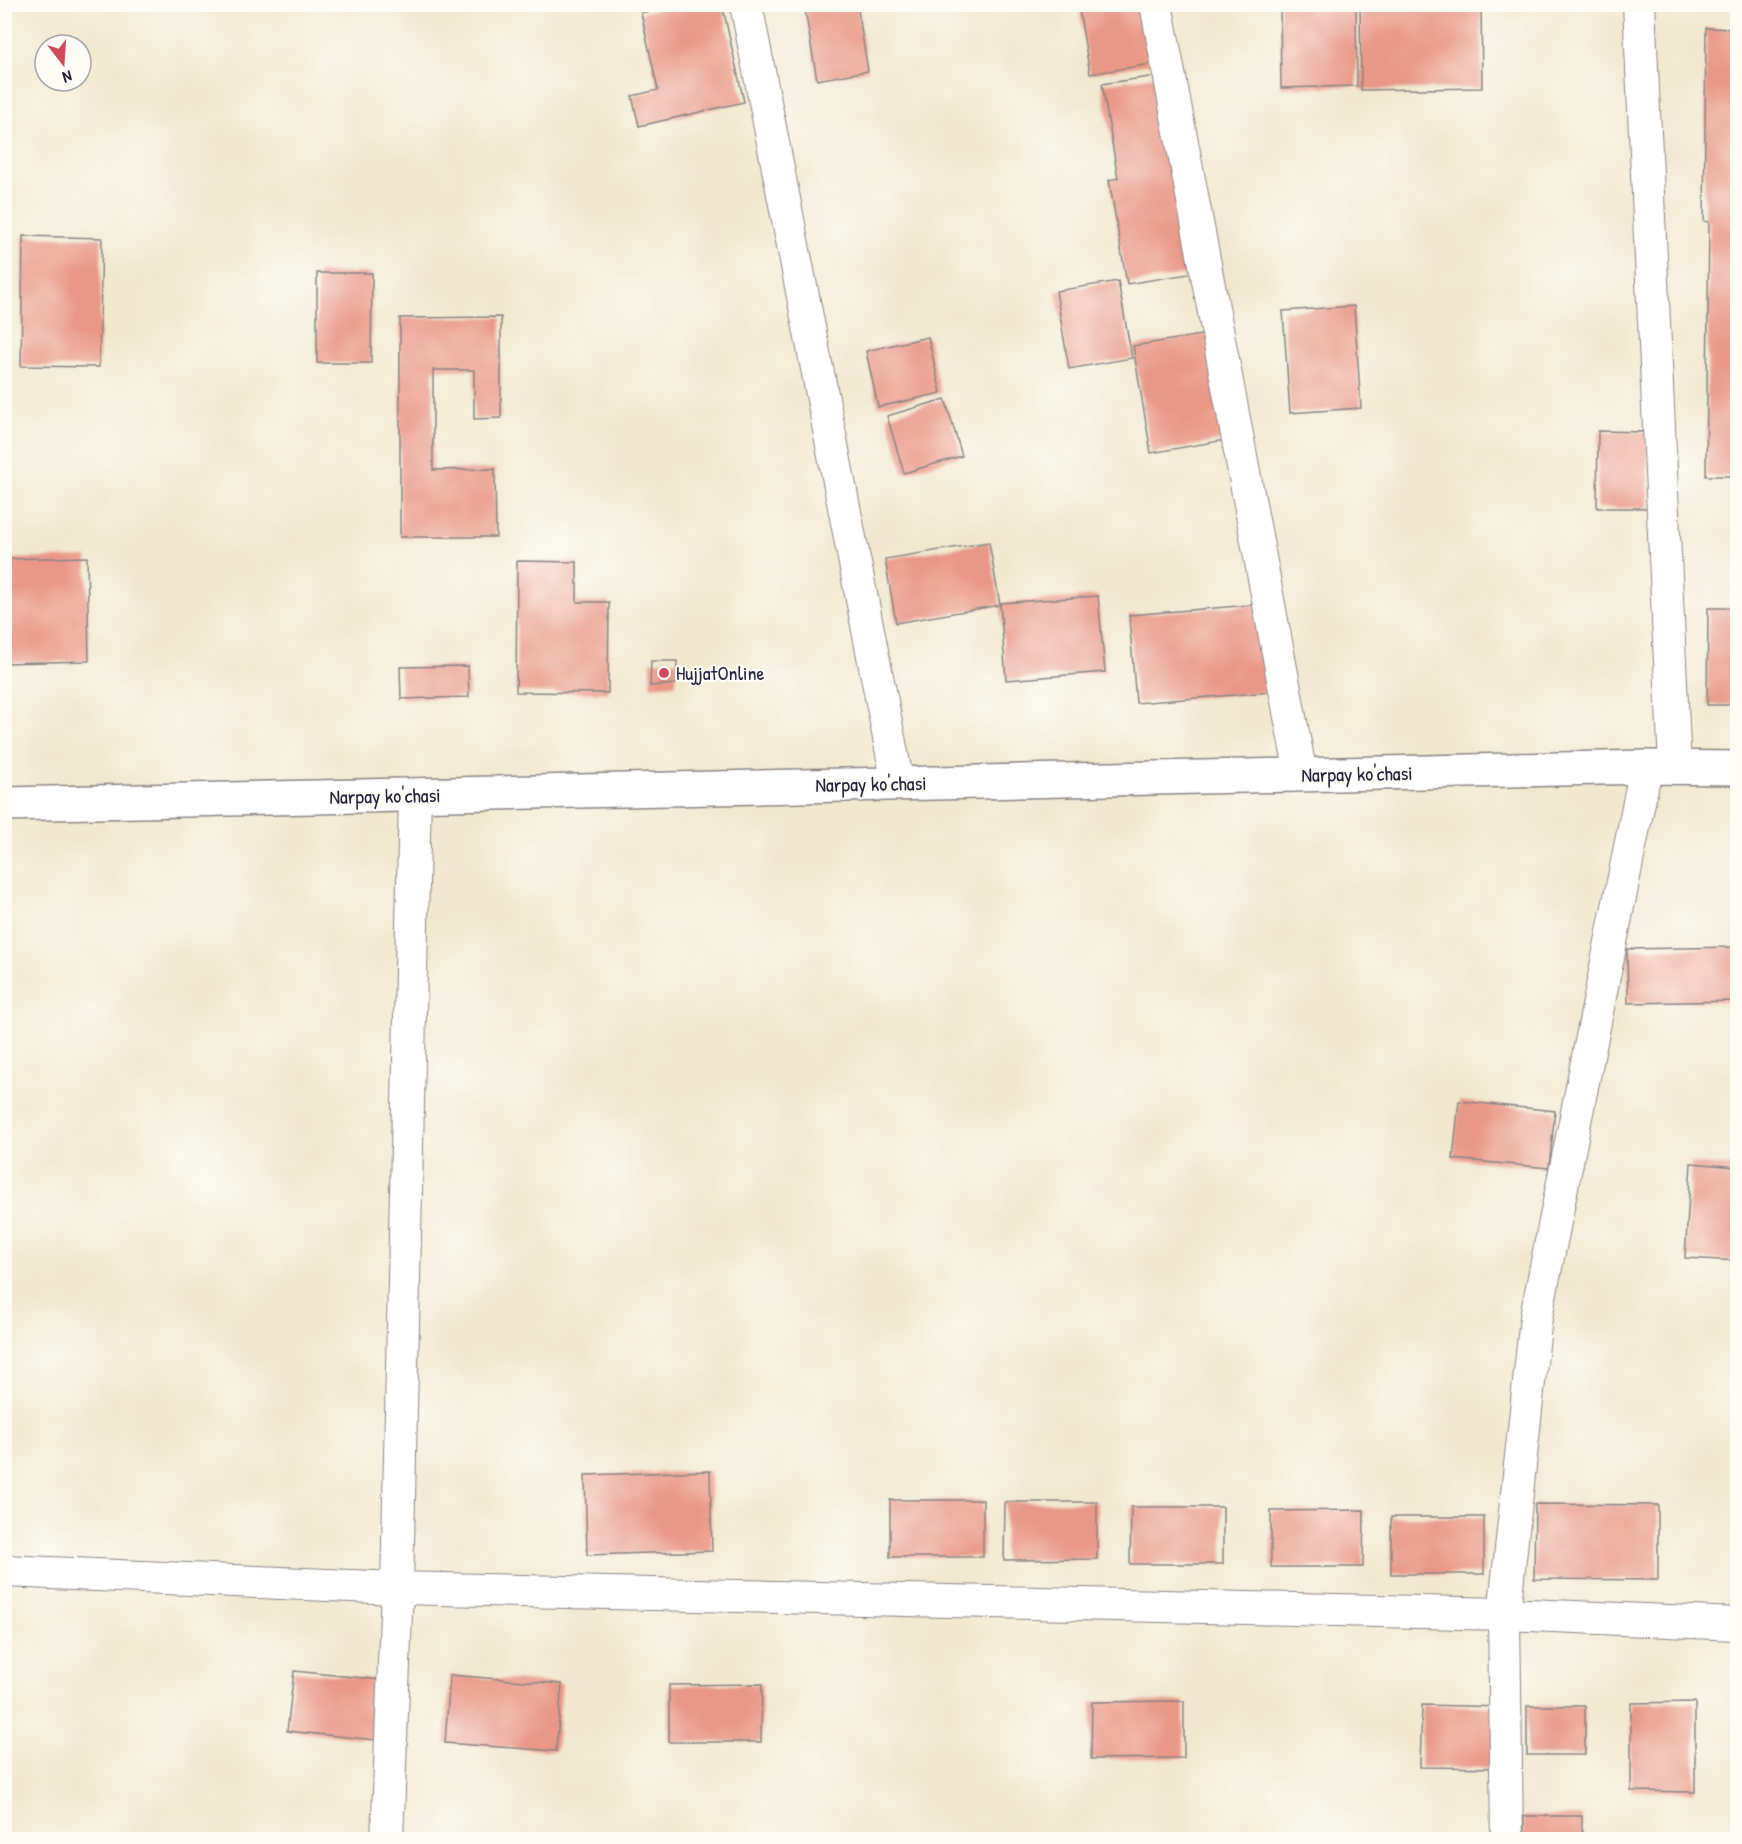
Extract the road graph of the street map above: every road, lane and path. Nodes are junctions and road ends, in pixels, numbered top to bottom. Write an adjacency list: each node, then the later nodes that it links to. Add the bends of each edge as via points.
1 (746, 4): 7 (street)
2 (1156, 4): 6 (street)
3 (1639, 4): 4 (street)
4 (1660, 768): 5 (main road, Narpay ko'chasi); 6 (main road, Narpay ko'chasi); 12 (street, via 1536,1317)
5 (1737, 768)
6 (1301, 775): 7 (main road, Narpay ko'chasi)
7 (898, 784): 8 (main road, Narpay ko'chasi)
8 (415, 795): 9 (main road, Narpay ko'chasi); 11 (street)
9 (4, 804)
10 (4, 1571): 11 (street)
11 (397, 1588): 12 (street); 14 (street)
12 (1504, 1614): 13 (street); 15 (street)
13 (1737, 1624)
14 (387, 1839)
15 (1507, 1839)

